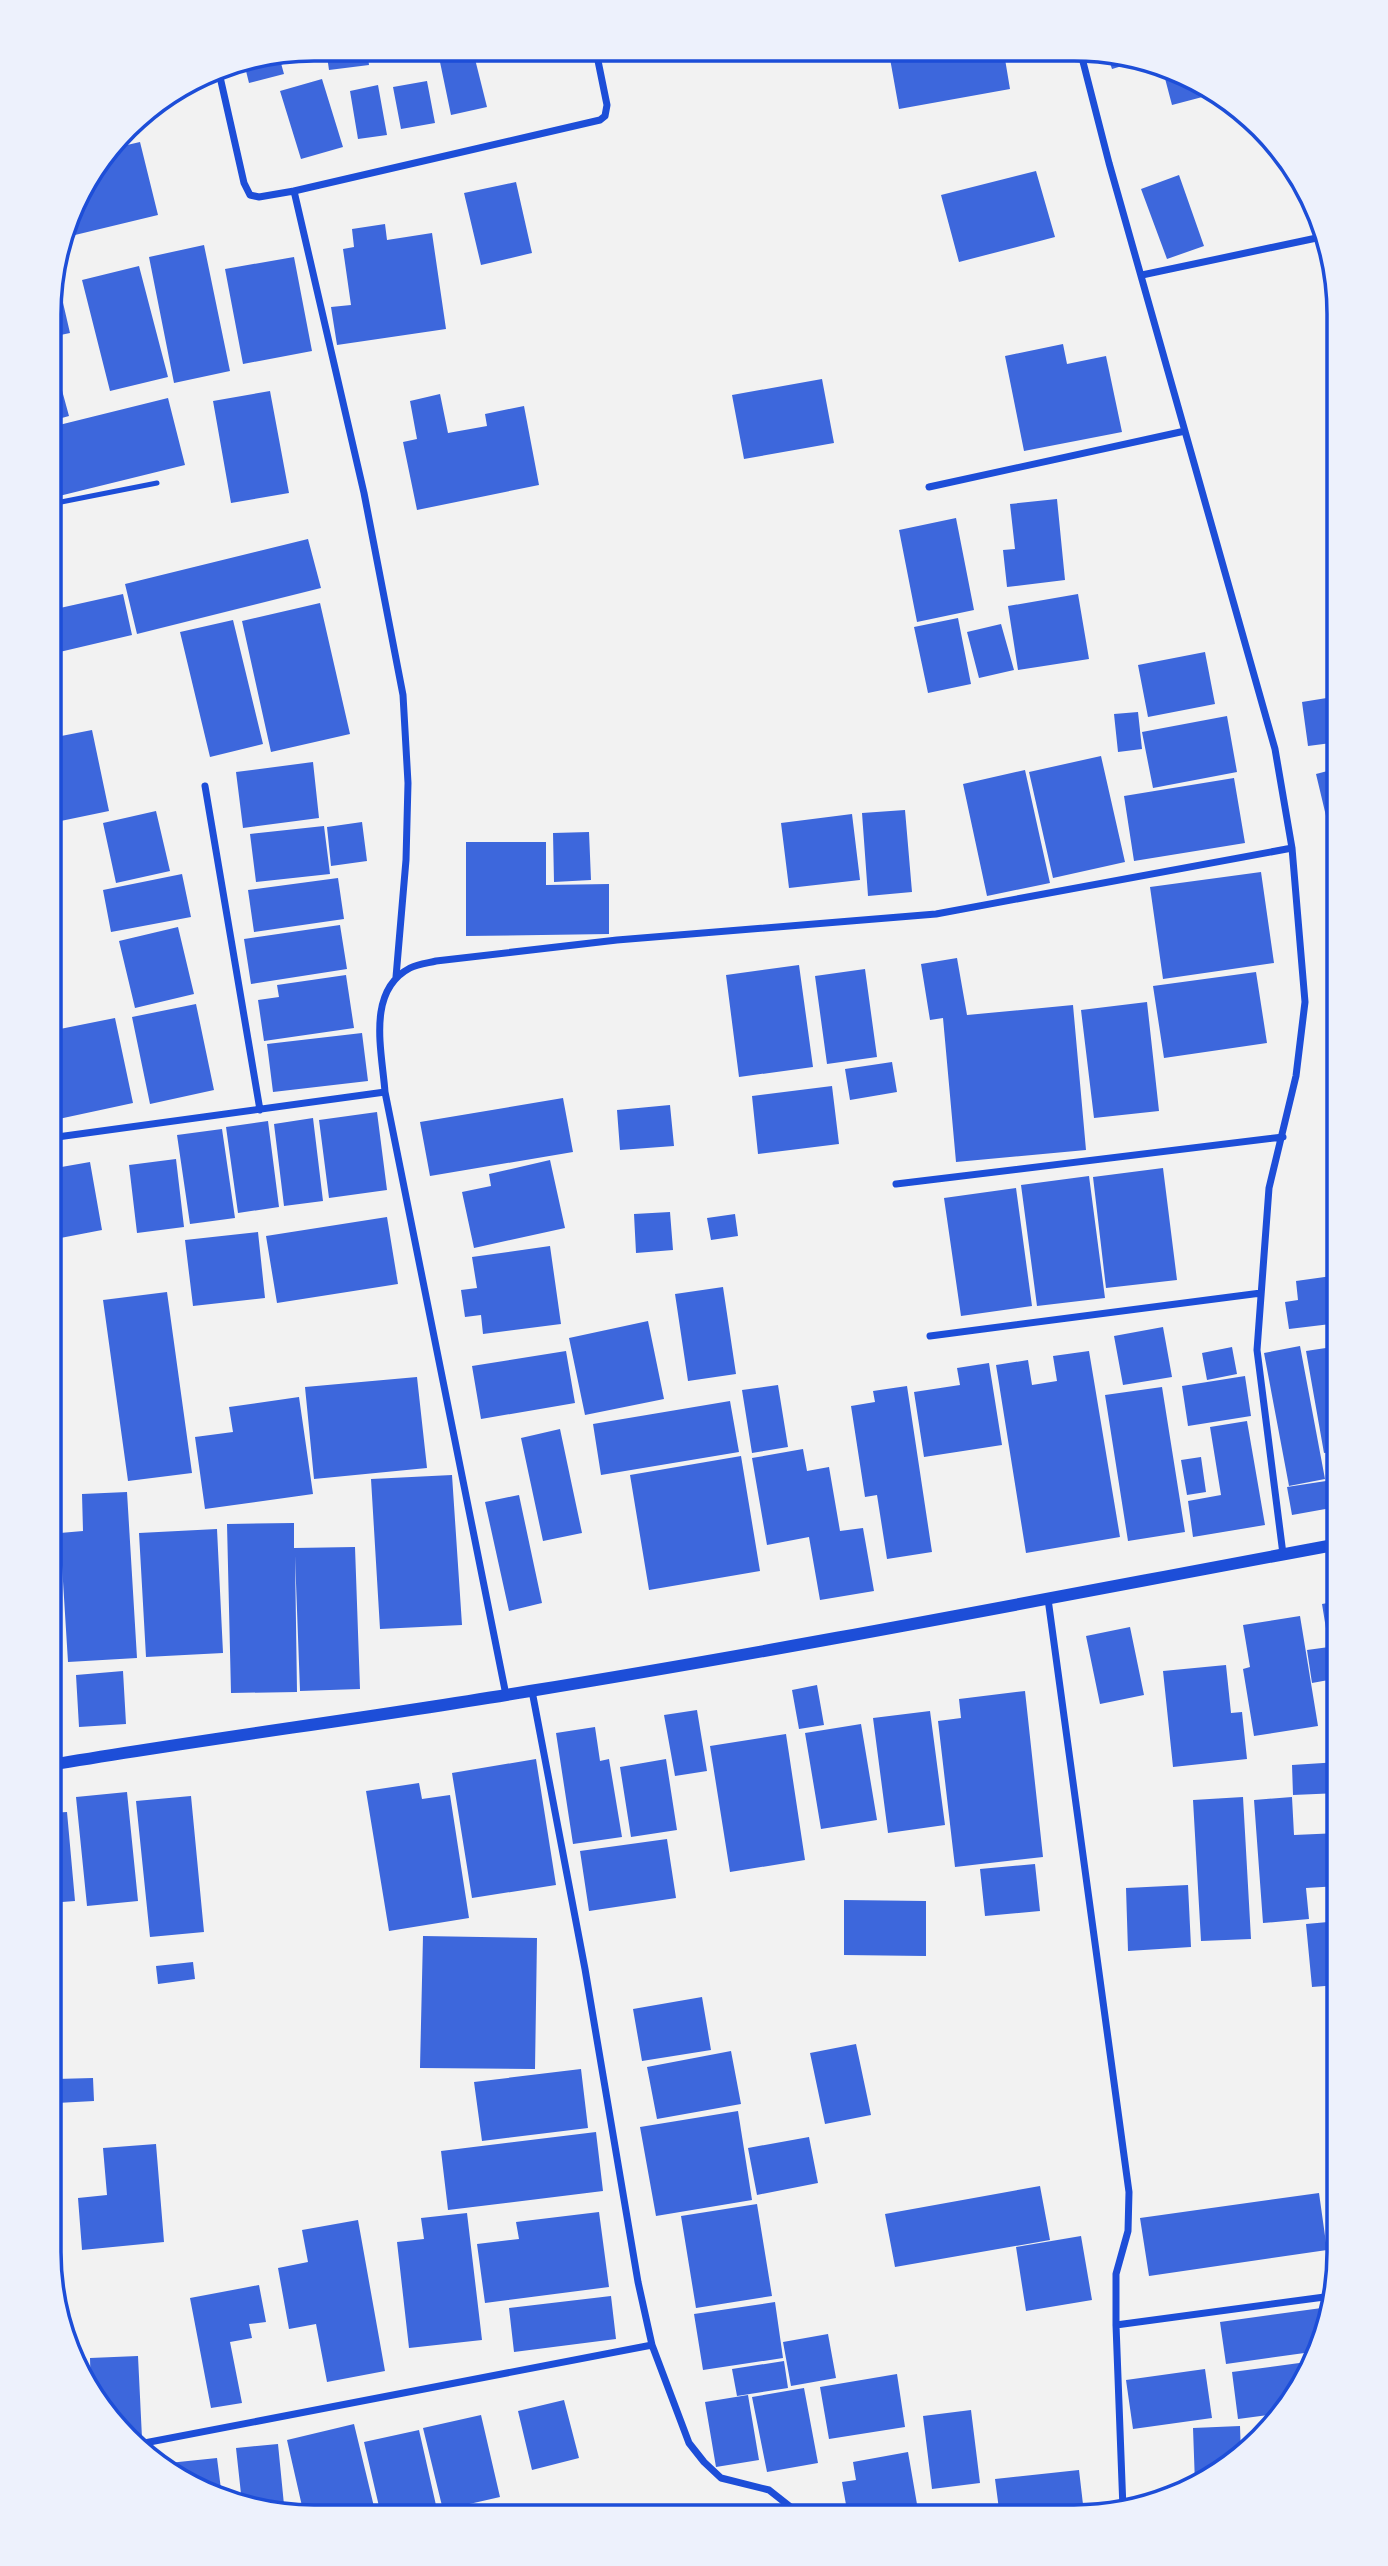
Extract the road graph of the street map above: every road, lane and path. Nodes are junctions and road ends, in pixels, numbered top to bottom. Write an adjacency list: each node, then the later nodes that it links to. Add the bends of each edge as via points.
1 (599, 61): 4 (street, via 607,105 600,120)
2 (1083, 62): 6 (street)
3 (221, 80): 4 (street, via 250,195)
4 (294, 191): 13 (street, via 364,493 403,695 408,783)
5 (1315, 238): 6 (street)
6 (1142, 275): 7 (street)
7 (1185, 431): 9 (street); 12 (street, via 1275,749)
8 (157, 483): 10 (lane)
9 (929, 488)
10 (61, 502)
11 (205, 786): 15 (street)
12 (1292, 848): 13 (street, via 936,914 617,940 450,959 412,966); 17 (street, via 1305,1002)
13 (396, 977): 14 (street, via 387,988 380,1014)
14 (384, 1092): 15 (street); 25 (street)
15 (260, 1110): 16 (street)
16 (61, 1137)
17 (1283, 1137): 18 (street); 19 (street, via 1269,1188)
18 (896, 1184)
19 (1261, 1293): 20 (street); 22 (street, via 1257,1350)
20 (930, 1336)
21 (1327, 1546): 22 (street)
22 (1283, 1554): 23 (street)
23 (1048, 1599): 24 (street); 28 (street, via 1129,2192 1128,2231 1116,2274)
24 (531, 1691): 25 (street); 29 (street)
25 (506, 1695): 26 (street)
26 (61, 1763)
27 (1323, 2297): 28 (street)
28 (1116, 2325): 31 (street)
29 (652, 2345): 30 (street); 32 (street, via 689,2443 704,2462 721,2478 769,2490)
30 (148, 2442)
31 (1123, 2500)
32 (788, 2505)

